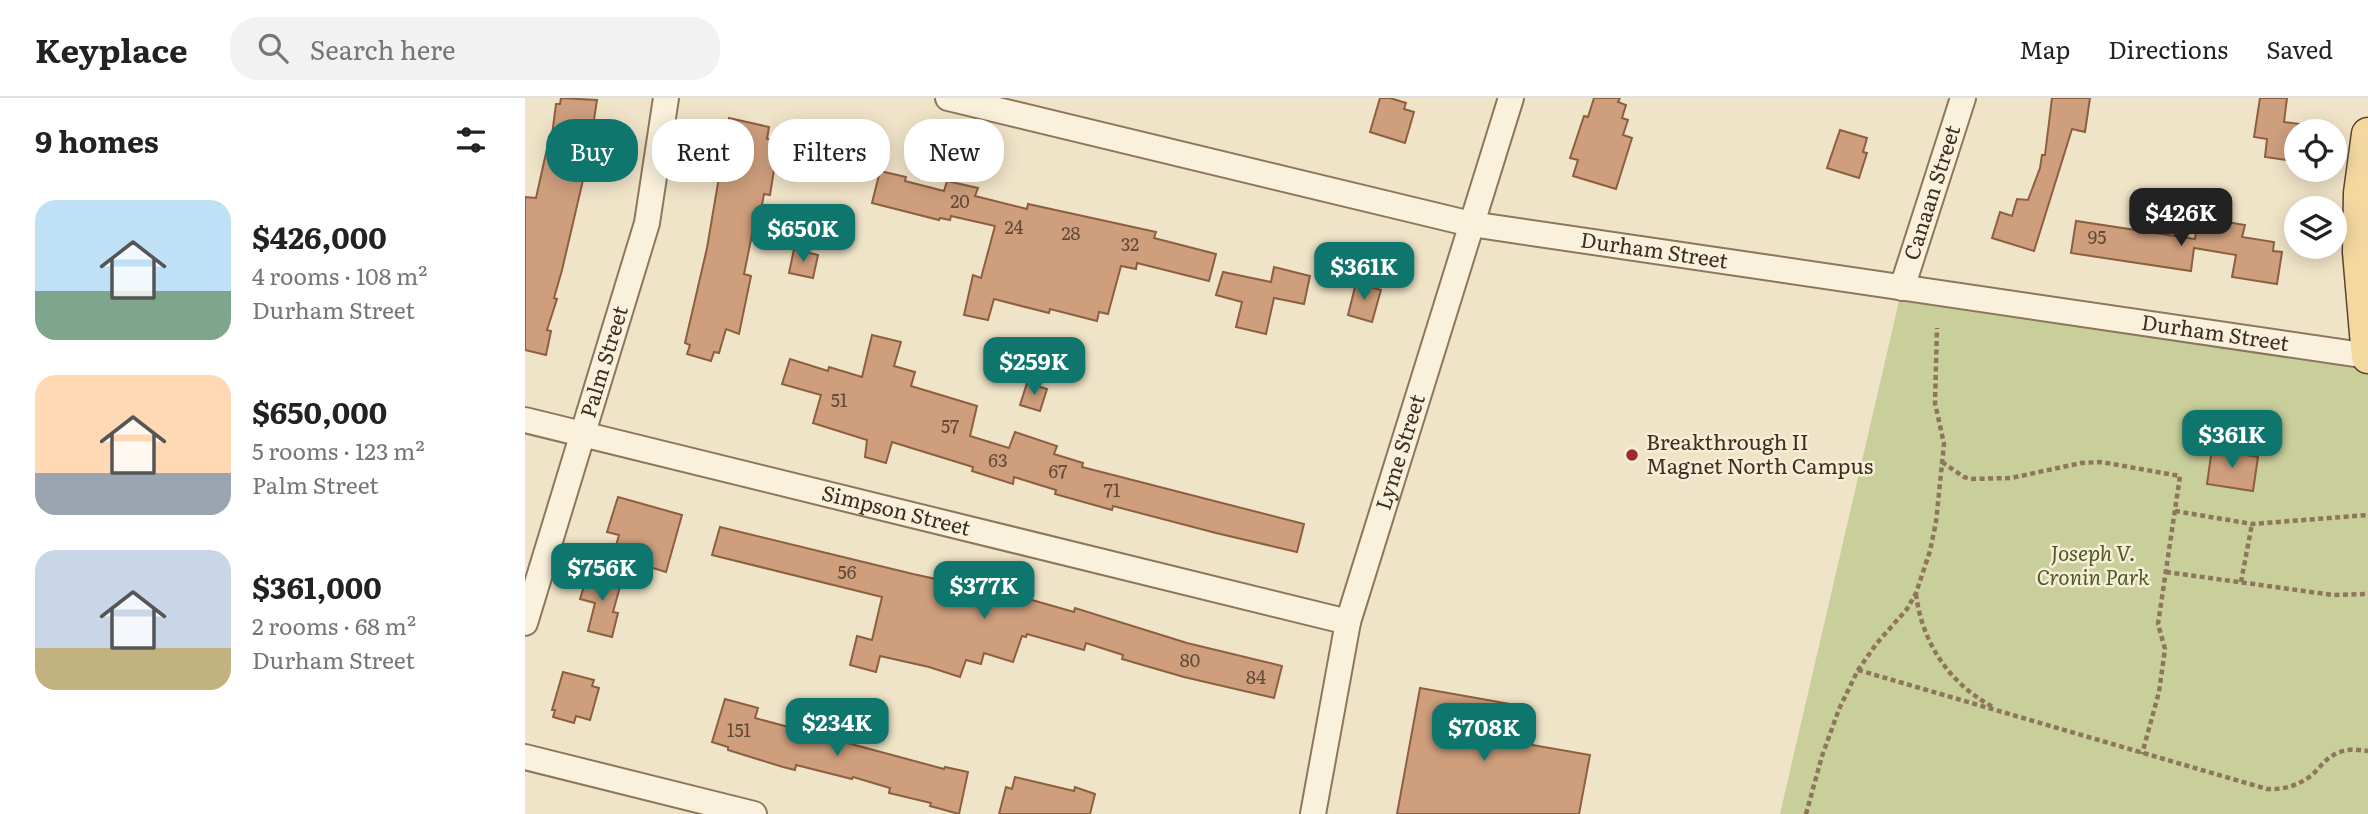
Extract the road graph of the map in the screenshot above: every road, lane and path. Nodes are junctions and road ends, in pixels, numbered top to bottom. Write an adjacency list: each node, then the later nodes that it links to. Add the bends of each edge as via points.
1 (666, 98): 11 (street, Palm Street, via 647,223)
2 (948, 98): 6 (street, Durham Street)
3 (1511, 98): 6 (street, Lyme Street)
4 (1963, 98): 7 (street, Canaan Street)
5 (2368, 134): 9 (main road, via 2359,252)
6 (1471, 224): 7 (street, Durham Street); 20 (street, Lyme Street)
7 (1902, 288): 9 (street, Durham Street)
8 (1937, 328): 12 (path, via 1935,403 1943,436)
9 (2368, 356)
10 (525, 420): 11 (street, Simpson Street)
11 (583, 434): 20 (street, Simpson Street); 21 (street, Palm Street)
12 (1942, 462): 13 (path, via 1971,479 2011,478 2101,462 2181,476); 18 (path, via 1934,532)
13 (2175, 511): 15 (path); 16 (path)
14 (2368, 515): 15 (path)
15 (2252, 524): 17 (path)
16 (2165, 572): 17 (path); 25 (path, via 2158,624 2165,649)
17 (2241, 582): 19 (path, via 2333,595)
18 (1916, 593): 22 (path); 23 (path, via 1923,629 1944,666 1967,691)
19 (2368, 594)
20 (1348, 622): 28 (street, Lyme Street)
21 (525, 623)
22 (1858, 670): 23 (path); 29 (path, via 1830,729)
23 (2012, 715): 25 (path)
24 (2368, 751): 25 (path, via 2337,752 2306,779 2277,790)
25 (2142, 754)
26 (525, 757): 27 (street)
27 (754, 814)
28 (1313, 814)
29 (1806, 814)

